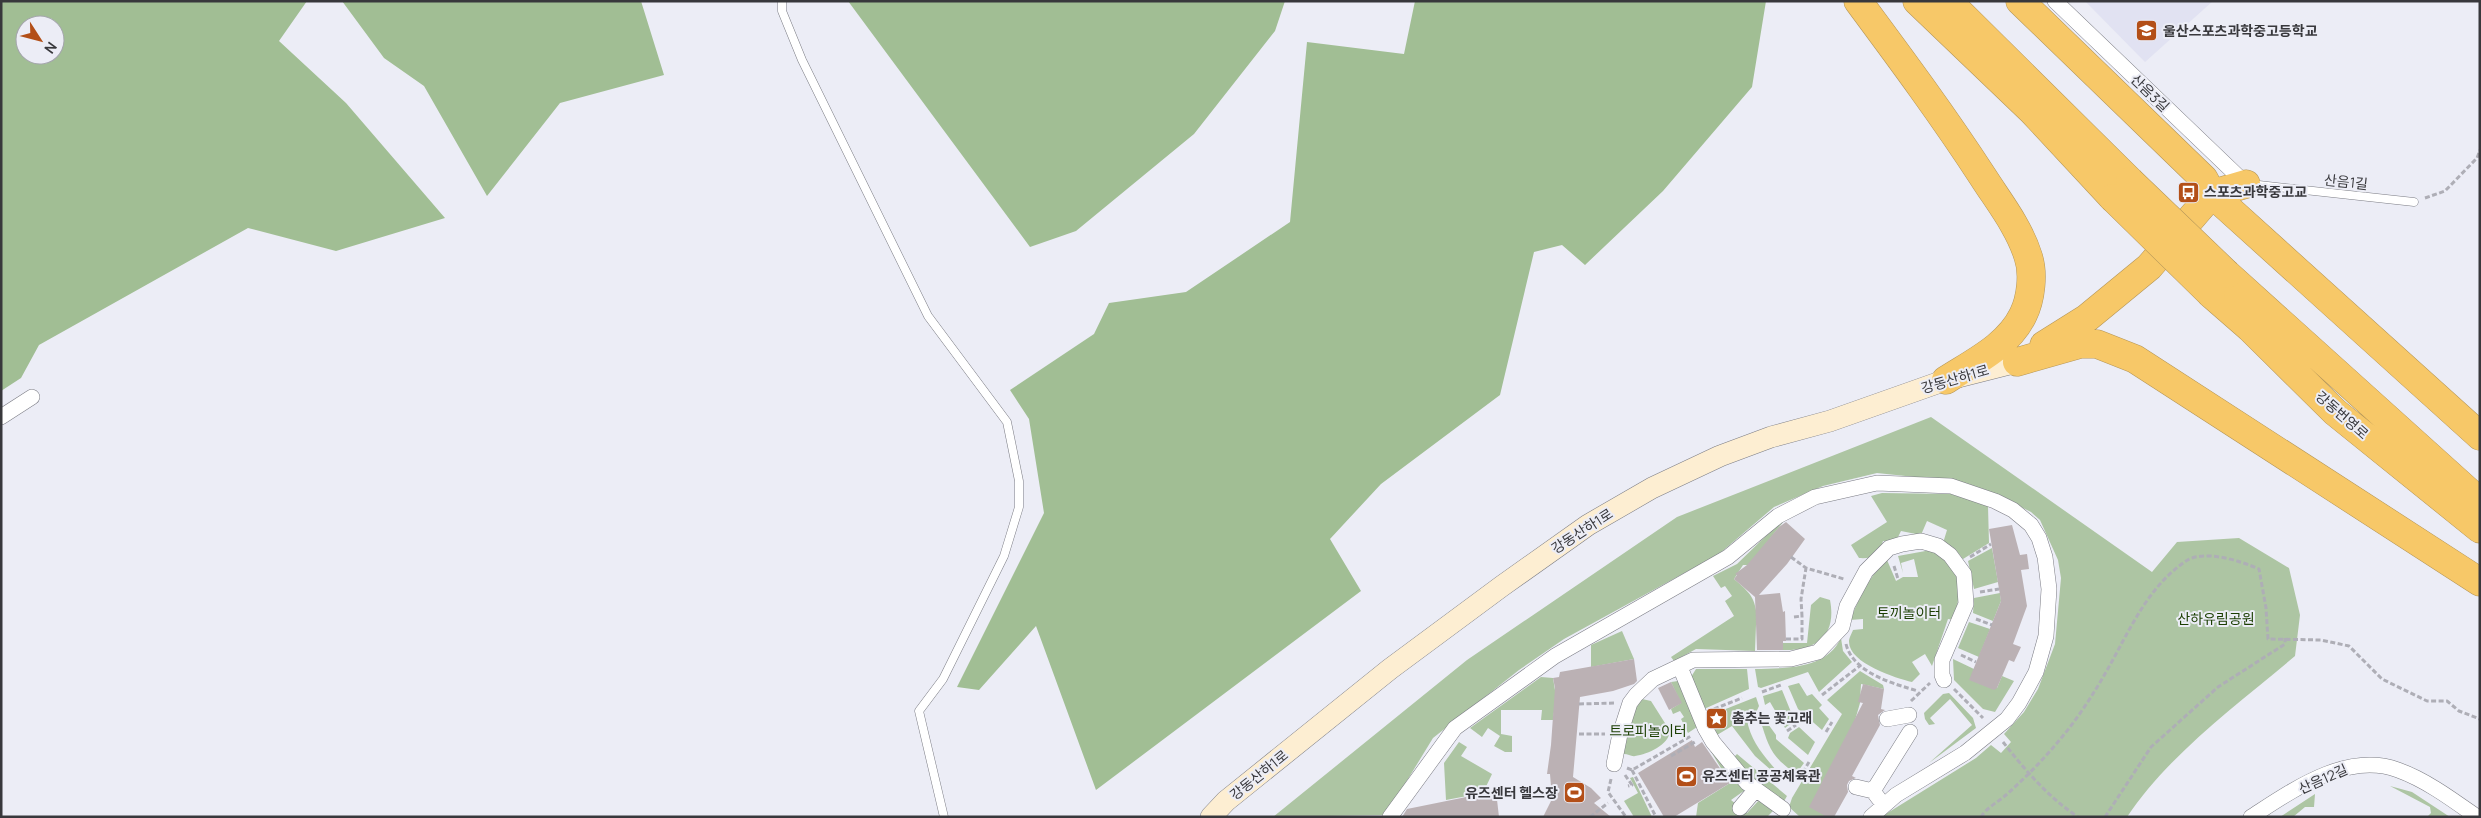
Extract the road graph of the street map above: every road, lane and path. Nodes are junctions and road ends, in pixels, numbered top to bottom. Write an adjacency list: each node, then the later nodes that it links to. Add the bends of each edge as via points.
1 (782, 1): 69 (lane, via 782,11 802,60 928,316 1008,422 1019,481 1019,507 1004,556 943,679 919,711)
2 (1858, 1): 14 (highway, via 1941,112 2018,230 2029,257 2030,294 2015,330 1998,347)
3 (1917, 1): 9 (highway, via 2033,112)
4 (1948, 1): 9 (highway)
5 (2020, 1): 10 (highway, via 2204,179)
6 (2055, 1): 8 (street, 산음3길)
7 (2480, 150): 11 (path, via 2477,158 2445,191)
8 (2246, 184): 10 (highway); 11 (lane, 산음1길)
9 (2122, 190): 12 (highway, bridge)
10 (2212, 194): 13 (highway, via 2149,267 2087,318); 17 (highway)
11 (2414, 202)
12 (2219, 284): 18 (highway, 강동번영로); 19 (highway, 강동번영로, via 2250,328 2335,412)
13 (2017, 362): 14 (street, 강동산하1로); 24 (highway, via 2080,344 2097,344 2135,359)
14 (1946, 380): 70 (street, 강동산하1로, via 1720,456 1652,488 1588,525 1390,669)
15 (32, 397): 16 (street)
16 (1, 417)
17 (2480, 436)
18 (2480, 502)
19 (2480, 529)
20 (1992, 544): 22 (path)
21 (1791, 557): 23 (path)
22 (1958, 564): 25 (street, via 1938,546 1921,541 1902,544 1889,548 1875,559); 33 (street, via 1964,574 1966,604 1942,660)
23 (1806, 568): 25 (path); 26 (path)
24 (2480, 582)
25 (1859, 584): 28 (street, via 1847,606)
26 (1802, 616): 27 (path); 30 (path, via 1802,639)
27 (1794, 618)
28 (1842, 627): 31 (path, via 1848,651); 32 (street, via 1818,652 1808,656 1693,660)
29 (2286, 638): 44 (path, via 2348,646 2382,679 2427,700 2446,701 2459,711); 59 (path, via 2268,640 2259,569 2232,558 2187,560 2139,610 2110,666 2078,716 2057,744); 77 (path, via 2285,644 2218,687 2151,747)
30 (1786, 639)
31 (1861, 665): 35 (path, via 1894,684); 37 (path)
32 (1680, 667): 39 (street, via 1653,679); 53 (street)
33 (1944, 680): 35 (path, via 1932,681); 46 (path)
34 (1781, 685): 36 (path)
35 (1918, 691): 42 (path, via 1910,702)
36 (1762, 692)
37 (1822, 695)
38 (1742, 698): 41 (path)
39 (1630, 703): 40 (path); 52 (street)
40 (1579, 704)
41 (1715, 709)
42 (1909, 715): 43 (street)
43 (1887, 719)
44 (2480, 719)
45 (1832, 722): 49 (path)
46 (1987, 722)
47 (1796, 725): 48 (path)
48 (1787, 731)
49 (1826, 732)
50 (1910, 732): 63 (street)
51 (1580, 734): 52 (path)
52 (1620, 734): 57 (street)
53 (1703, 734): 55 (path); 58 (path); 62 (street)
54 (2002, 742): 59 (path)
55 (1671, 756)
56 (1809, 762): 60 (path)
57 (1614, 764): 58 (path); 73 (path, via 1608,792)
58 (1632, 770): 74 (path)
59 (2027, 773): 68 (path, via 2007,795); 76 (path)
60 (1799, 779)
61 (1856, 787): 63 (street)
62 (1756, 789): 66 (street); 67 (street)
63 (1873, 791): 65 (street)
64 (1608, 803): 72 (path)
65 (1882, 805): 71 (street, via 1996,731 2019,703 2036,672 2046,636 2048,589 2045,557 2031,525 1995,501 1951,486 1877,483 1815,497 1778,516 1728,556 1555,656 1455,728); 75 (street)
66 (1740, 808)
67 (1783, 809)
68 (1980, 816)
69 (944, 817)
70 (1211, 817)
71 (1390, 817)
72 (1590, 817)
73 (1626, 817)
74 (1656, 817)
75 (1871, 817)
76 (2078, 817)
77 (2105, 817)
78 (2251, 817): 79 (street, 산음12길, via 2329,774 2355,765 2369,765 2390,767 2410,774)
79 (2477, 817)

